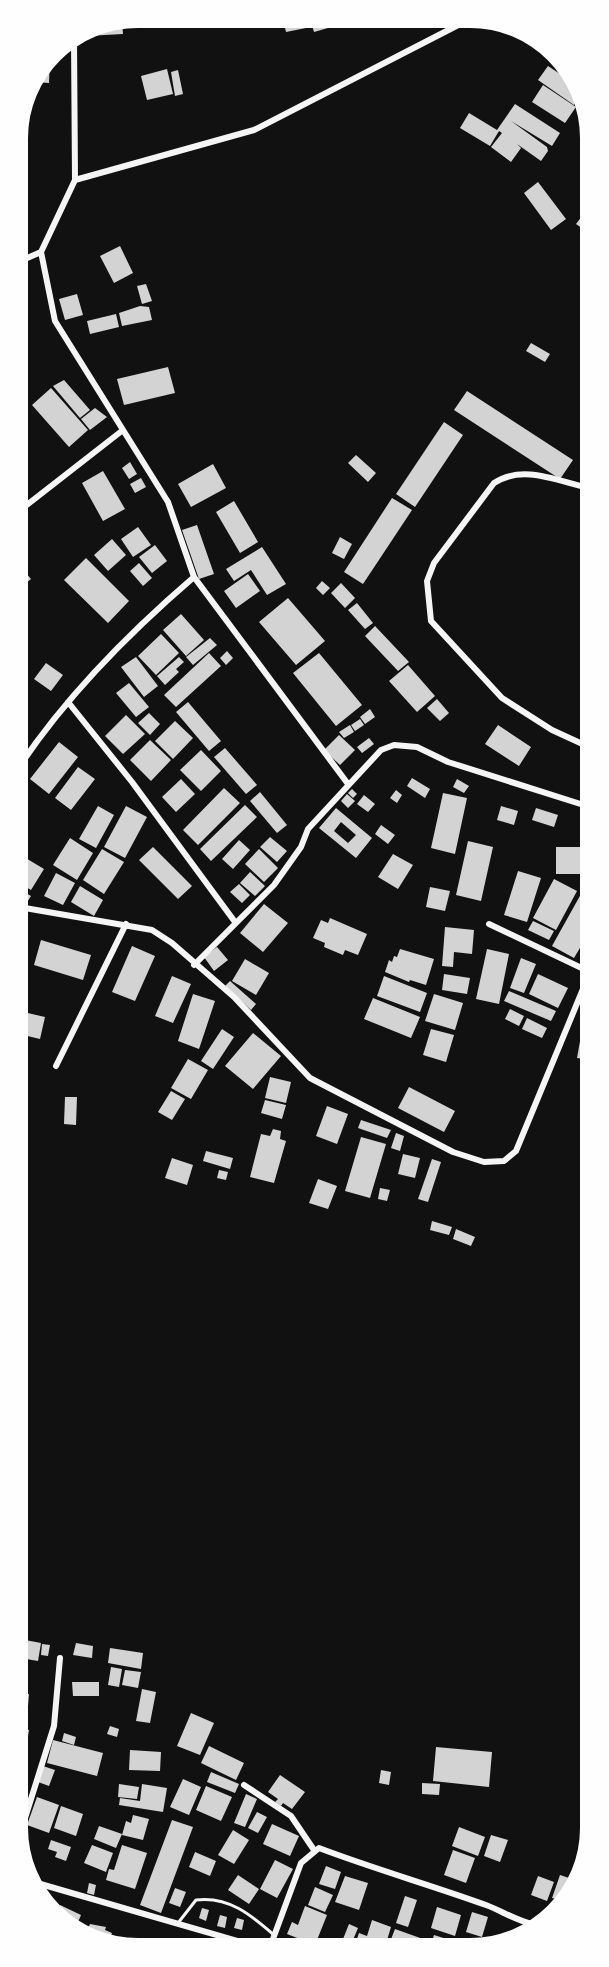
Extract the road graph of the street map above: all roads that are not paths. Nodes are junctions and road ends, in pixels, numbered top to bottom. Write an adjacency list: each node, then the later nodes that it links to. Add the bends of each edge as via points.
1 (452, 28): 3 (street, via 254,130)
2 (74, 50): 3 (street)
3 (75, 180): 4 (street)
4 (41, 252): 5 (street); 6 (street, via 55,321)
5 (29, 257)
6 (123, 430): 8 (street); 9 (street, via 168,502)
7 (580, 486): 11 (street, via 523,473 505,476 494,483 434,563 427,581 431,621 502,698 552,730)
8 (29, 503)
9 (195, 577): 10 (street, via 150,614); 13 (street)
10 (68, 702): 12 (street); 16 (street)
11 (580, 743)
12 (29, 751)
13 (348, 784): 14 (street, via 381,750 407,744 448,762); 16 (street, via 308,829 301,847 274,885)
14 (580, 804)
15 (29, 909): 17 (street)
16 (235, 922): 19 (street)
17 (126, 924): 19 (street, via 152,930); 22 (street)
18 (489, 924): 20 (street)
19 (194, 965): 21 (street, via 234,997 310,1078 453,1152 484,1162 504,1161 516,1151)
20 (580, 967)
21 (580, 996)
22 (56, 1066)
23 (60, 1658): 25 (street, via 54,1726)
24 (244, 1785): 26 (street, via 291,1816)
25 (28, 1809)
26 (314, 1850): 28 (street, via 319,1848); 30 (street, via 301,1863)
27 (44, 1885): 29 (street)
28 (527, 1923)
29 (177, 1924): 30 (lane, via 196,1900 209,1898 245,1910); 31 (street)
30 (274, 1935): 32 (street)
31 (226, 1938)
32 (273, 1938)

